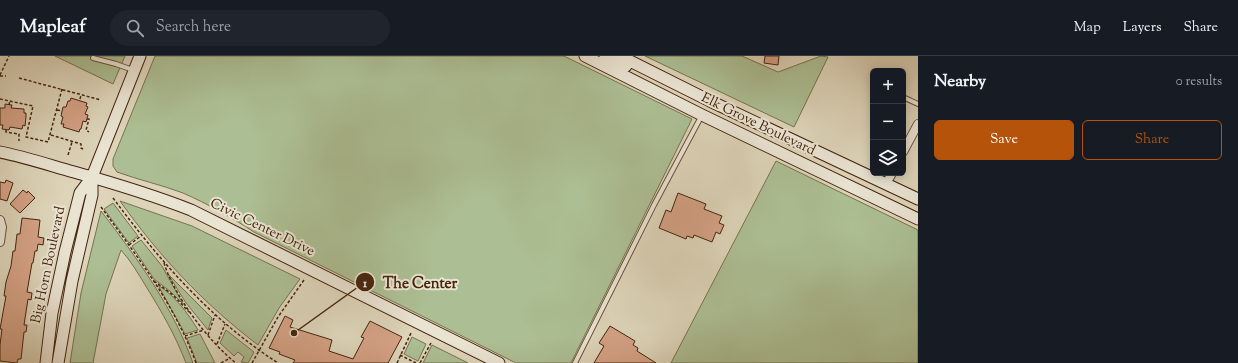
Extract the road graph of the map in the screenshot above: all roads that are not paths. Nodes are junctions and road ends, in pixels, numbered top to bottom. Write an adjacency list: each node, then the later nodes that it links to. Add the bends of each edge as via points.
1 (140, 56): 6 (main road, Big Horn Boulevard)
2 (585, 56): 10 (main road, Elk Grove Boulevard)
3 (605, 56): 7 (main road, via 644,75)
4 (620, 56): 7 (main road, Elk Grove Boulevard)
5 (92, 57): 6 (lane)
6 (134, 70): 15 (main road, Big Horn Boulevard)
7 (662, 77): 16 (main road, Elk Grove Boulevard)
8 (906, 98): 9 (lane)
9 (918, 104)
10 (702, 115): 19 (main road, Elk Grove Boulevard); 26 (lane)
11 (918, 124): 12 (street)
12 (906, 146)
13 (0, 152): 15 (main road, Civic Center Drive)
14 (890, 176): 16 (street)
15 (92, 177): 23 (main road, Big Horn Boulevard, via 80,192 65,252 52,313); 24 (main road, Big Horn Boulevard, via 92,195 72,280); 25 (main road, Civic Center Drive, via 191,210)
16 (886, 184): 17 (main road, Elk Grove Boulevard)
17 (918, 199)
18 (918, 211): 19 (main road)
19 (904, 212): 20 (main road, Elk Grove Boulevard)
20 (918, 219)
21 (0, 220): 22 (street)
22 (0, 242)
23 (46, 363)
24 (58, 363)
25 (499, 363)
26 (575, 363)

